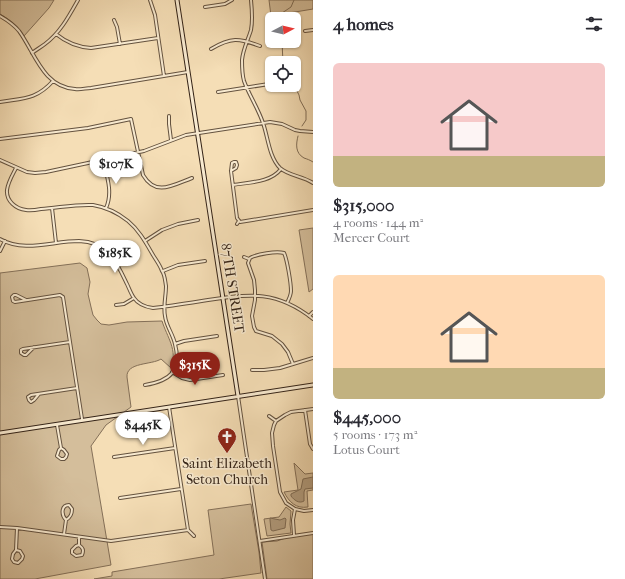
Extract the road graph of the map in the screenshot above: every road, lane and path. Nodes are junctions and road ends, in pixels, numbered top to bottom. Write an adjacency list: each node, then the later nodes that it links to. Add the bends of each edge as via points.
1 (78, 0): 11 (street)
2 (150, 0): 12 (street)
3 (177, 0): 18 (street, 87TH STREET)
4 (232, 0): 6 (street)
5 (251, 0): 13 (street, via 252,22)
6 (205, 7)
7 (0, 16): 17 (street, via 19,31)
8 (114, 20): 14 (street)
9 (313, 30): 10 (street)
10 (305, 31)
11 (56, 34): 14 (street, via 67,42 81,47 96,48); 17 (street)
12 (158, 38): 14 (street); 19 (street)
13 (247, 41): 15 (street); 16 (street, via 226,42); 22 (street, via 242,67)
14 (120, 44)
15 (260, 46)
16 (211, 49)
17 (32, 53): 20 (street)
18 (188, 72): 19 (street); 28 (street, 87TH STREET)
19 (164, 76): 20 (street, via 76,89)
20 (53, 81): 24 (street, via 31,97)
21 (265, 85): 22 (street)
22 (247, 87): 23 (street); 26 (street)
23 (218, 92)
24 (0, 102)
25 (170, 116): 30 (street, via 168,124)
26 (263, 123): 27 (street, via 276,122 295,130); 28 (street); 35 (street, via 274,159)
27 (313, 132)
28 (197, 133): 30 (street); 58 (street, 87TH STREET)
29 (0, 140): 31 (street, via 88,128 131,119)
30 (171, 140): 31 (street)
31 (138, 153): 33 (street); 37 (street, via 143,176 152,186 164,188)
32 (0, 160): 34 (street)
33 (103, 160): 34 (street, via 46,172 27,172); 41 (street, via 110,194)
34 (16, 168): 40 (street, via 7,189 13,205 27,210)
35 (282, 169): 38 (street); 39 (street, via 265,180)
36 (231, 170): 39 (street)
37 (192, 178)
38 (313, 183)
39 (233, 185): 44 (street)
40 (52, 208): 41 (street, via 85,205); 49 (street)
41 (106, 208): 47 (street, via 127,220)
42 (313, 210): 44 (street)
43 (198, 220): 47 (street, via 162,230)
44 (239, 221): 45 (street)
45 (236, 224)
46 (0, 239): 48 (street)
47 (145, 241): 56 (street)
48 (5, 242): 49 (street, via 27,246); 51 (street)
49 (56, 243): 59 (street, via 84,241 107,251 118,265)
50 (286, 250): 52 (street)
51 (0, 251)
52 (284, 253): 54 (street, via 255,255); 61 (street, via 291,289)
53 (244, 257): 54 (street)
54 (249, 259): 57 (street)
55 (205, 261): 56 (street)
56 (163, 271): 63 (street, via 166,287)
57 (255, 296): 58 (street); 61 (street, via 274,298); 72 (street, via 252,320 254,329 272,336 282,344)
58 (223, 297): 63 (street); 80 (street, 87TH STREET)
59 (134, 298): 62 (street); 63 (street, via 147,307)
60 (26, 300): 60 (street, via 15,302 12,298 16,295); 68 (street, via 60,295)
61 (287, 303): 65 (street)
62 (116, 305)
63 (164, 307): 69 (street, via 166,323)
64 (313, 312): 65 (street)
65 (309, 316): 66 (street)
66 (313, 319)
67 (217, 336): 69 (street)
68 (70, 342): 70 (street); 78 (street)
69 (175, 344): 74 (street, via 178,358)
70 (34, 347): 70 (street, via 21,350 21,354 26,355)
71 (313, 358): 72 (street)
72 (293, 364): 73 (street, via 275,369)
73 (252, 370)
74 (172, 372): 75 (street, via 190,380); 76 (street, via 162,382)
75 (222, 375)
76 (145, 385)
77 (313, 385): 80 (street)
78 (77, 388): 79 (street); 85 (street)
79 (39, 394): 79 (street, via 28,397 29,400 33,401)
80 (238, 396): 81 (street); 106 (street, 87TH STREET)
81 (169, 407): 85 (street); 90 (street)
82 (313, 409): 83 (street)
83 (305, 410): 86 (street, via 287,414); 91 (street)
84 (269, 416): 86 (street)
85 (82, 419): 87 (street)
86 (276, 421): 95 (street, via 272,436 279,489 284,501)
87 (57, 424): 88 (street); 89 (street)
88 (0, 432)
89 (61, 448): 89 (street, via 67,454 61,460 57,456)
90 (175, 448): 92 (street); 93 (street)
91 (313, 450)
92 (114, 457)
93 (181, 489): 94 (street); 100 (street)
94 (120, 498)
95 (295, 510): 96 (street); 104 (street)
96 (313, 510)
97 (66, 520): 97 (street, via 63,514 64,506 70,505 72,514); 102 (street)
98 (0, 527): 99 (street)
99 (17, 528): 102 (street); 108 (street)
100 (188, 530): 103 (street); 105 (street, via 117,541)
101 (313, 533): 104 (street)
102 (64, 534): 105 (street)
103 (194, 536)
104 (294, 536): 106 (street)
105 (79, 537): 107 (street)
106 (260, 541): 109 (street, 87TH STREET)
107 (79, 545): 107 (street, via 83,553 76,556 72,550)
108 (16, 550): 108 (street, via 23,556 18,563 12,559)
109 (265, 579)

